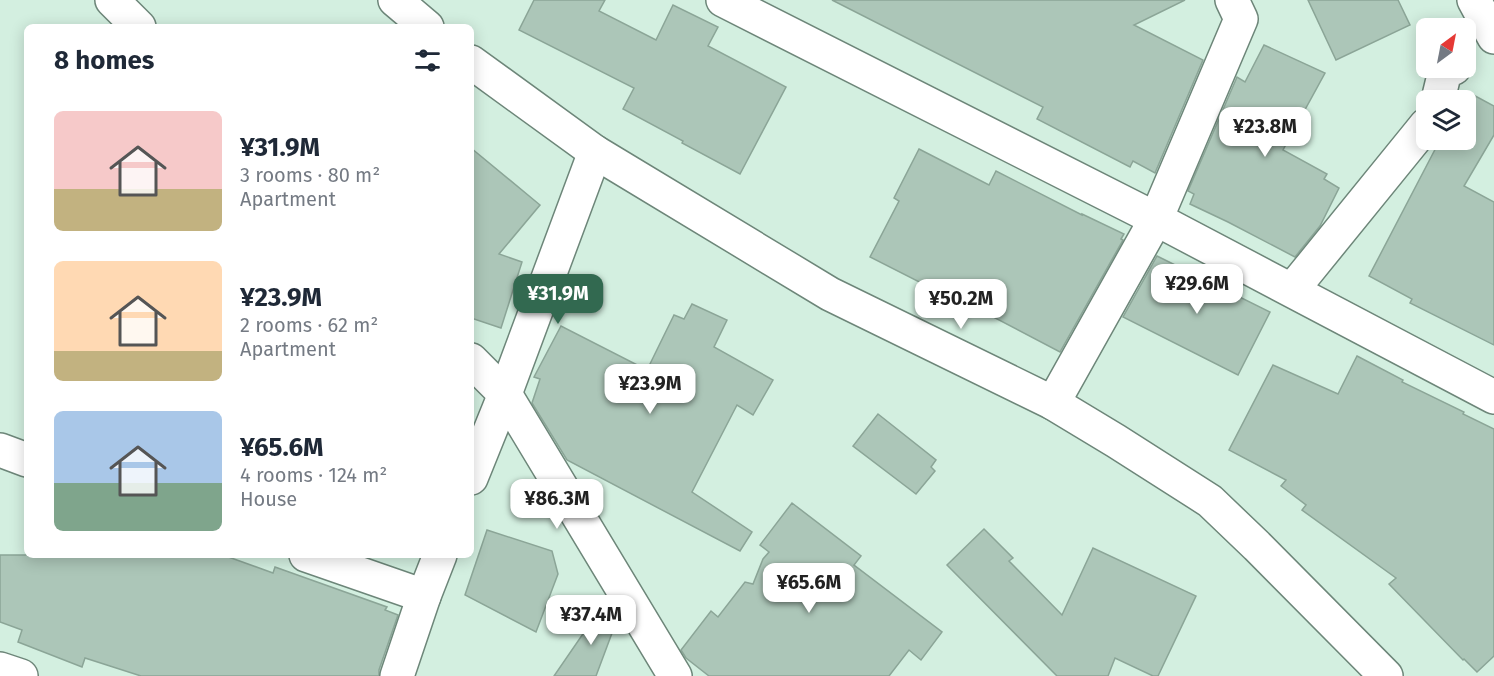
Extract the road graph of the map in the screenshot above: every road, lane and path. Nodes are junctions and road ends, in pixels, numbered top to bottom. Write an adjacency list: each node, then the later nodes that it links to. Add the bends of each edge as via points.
1 (112, 0): 6 (street)
2 (395, 0): 7 (street)
3 (723, 0): 14 (street)
4 (1232, 0): 14 (street, via 1241,19)
5 (1474, 0): 8 (street)
6 (136, 24)
7 (423, 24)
8 (1494, 37)
9 (1494, 51): 10 (street)
10 (1476, 59)
11 (474, 64): 13 (street)
12 (1416, 137): 15 (street)
13 (595, 152): 17 (street); 19 (street, via 830,294)
14 (1156, 219): 15 (street); 19 (street)
15 (1292, 290): 18 (street)
16 (474, 363): 17 (street)
17 (505, 394): 22 (street); 29 (street)
18 (1494, 398)
19 (1053, 403): 30 (street, via 1210,501)
20 (0, 450): 21 (street)
21 (24, 459)
22 (474, 471)
23 (315, 558): 25 (street)
24 (439, 558): 25 (street)
25 (424, 596): 28 (street)
26 (0, 669): 27 (street)
27 (21, 676)
28 (397, 676)
29 (675, 676)
30 (1386, 676)

